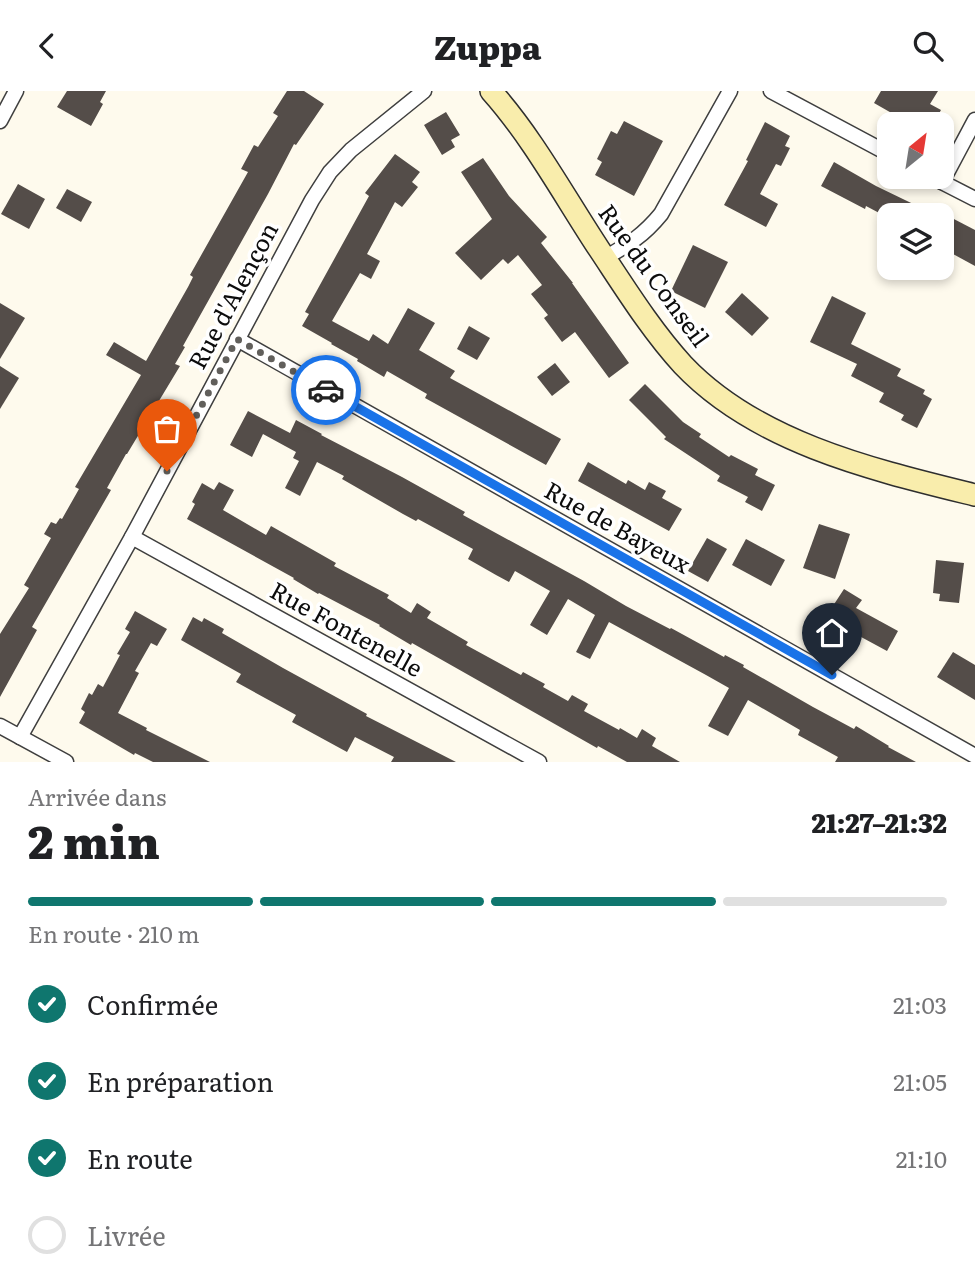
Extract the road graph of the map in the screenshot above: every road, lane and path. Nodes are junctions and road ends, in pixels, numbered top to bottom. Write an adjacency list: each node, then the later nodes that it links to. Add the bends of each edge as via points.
1 (16, 91): 7 (street)
2 (424, 91): 13 (street, Rue d'Alençon, via 330,172)
3 (491, 91): 12 (street, Rue du Conseil, via 535,149)
4 (730, 91): 12 (street, via 661,214 648,230)
5 (771, 91): 8 (street)
6 (975, 120): 9 (street)
7 (0, 121)
8 (877, 148)
9 (954, 153)
10 (954, 188): 11 (street)
11 (975, 199)
12 (605, 258): 14 (street, Rue du Conseil, via 684,365 734,407 832,455)
13 (237, 339): 15 (street, Rue d'Alençon); 18 (street, Rue de Bayeux)
14 (975, 495)
15 (132, 537): 17 (street, Rue d'Alençon); 20 (street, Rue Fontenelle)
16 (0, 726): 17 (street)
17 (20, 737): 19 (street)
18 (975, 756)
19 (66, 762)
20 (539, 762)

